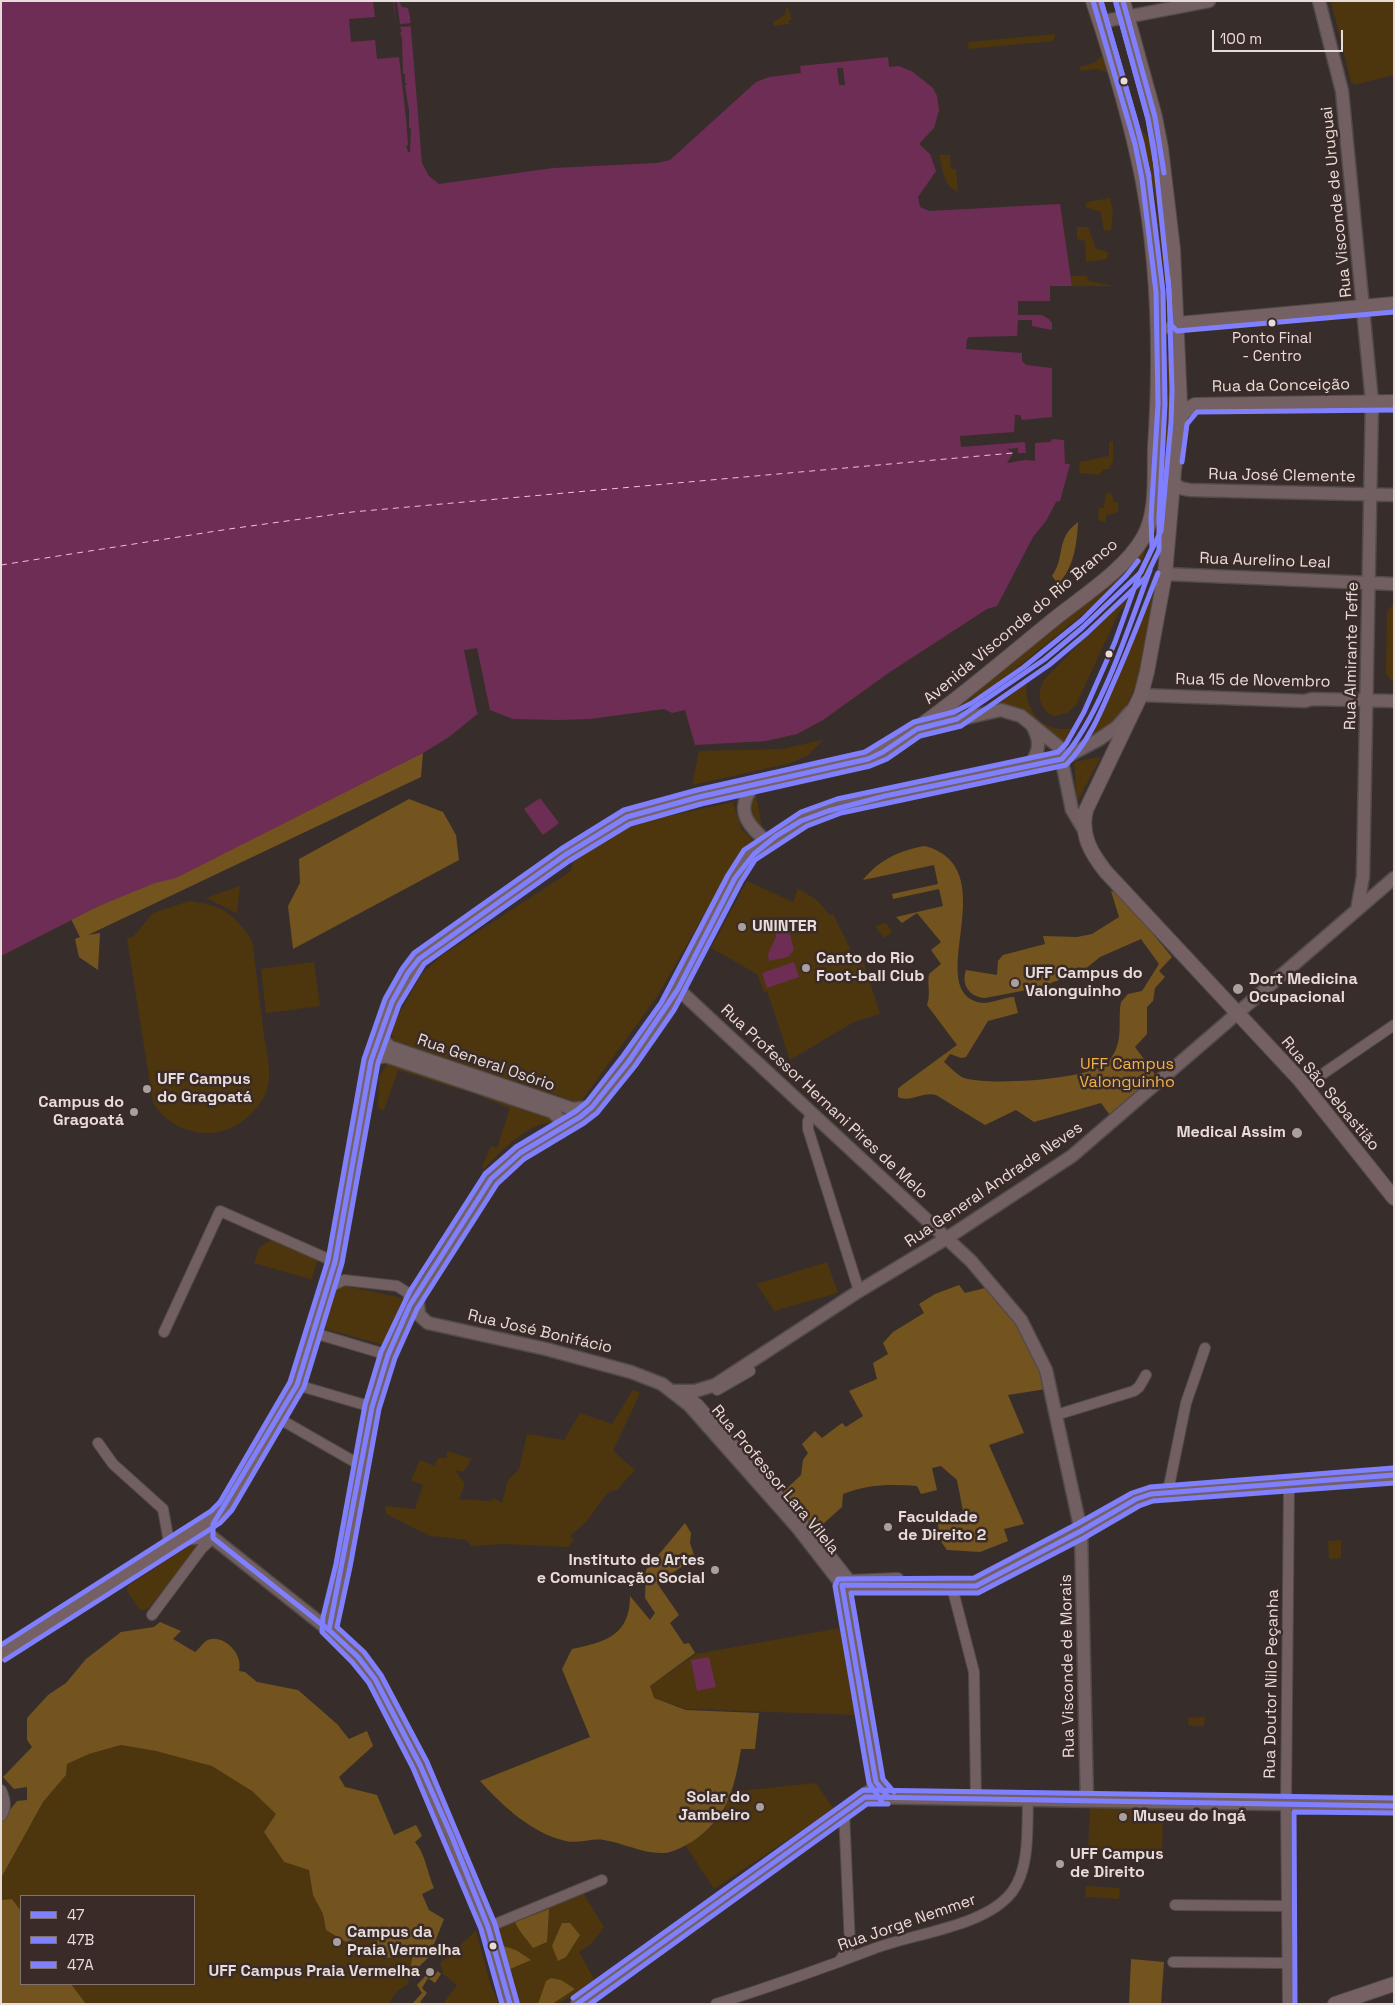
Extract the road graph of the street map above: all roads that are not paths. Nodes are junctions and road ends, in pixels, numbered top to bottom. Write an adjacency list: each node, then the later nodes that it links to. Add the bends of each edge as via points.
1 (1093, 1): 6 (main road, Avenida Visconde do Rio Branco)
2 (1123, 1): 5 (main road)
3 (1209, 1): 5 (street)
4 (1319, 1): 8 (street, Rua Visconde de Uruguai, via 1342,91)
5 (1128, 17): 6 (street); 9 (main road, via 1161,148)
6 (1100, 22): 10 (main road, Avenida Visconde do Rio Branco, via 1142,179)
7 (1394, 304): 8 (main road)
8 (1364, 307): 9 (main road); 11 (street, Rua Visconde de Uruguai)
9 (1178, 324): 10 (main road); 13 (main road)
10 (1158, 336): 24 (main road, Avenida Visconde do Rio Branco, via 1152,509 1143,538 1116,568 994,670)
11 (1372, 402): 12 (main road, Rua da Conceição); 13 (main road, Rua da Conceição, via 1195,405 1183,412); 15 (street, Rua Almirante Teffe)
12 (1394, 402)
13 (1178, 423): 14 (main road)
14 (1173, 482): 15 (street, Rua José Clemente, via 1190,490); 17 (main road)
15 (1370, 494): 16 (street, Rua José Clemente); 18 (street, Rua Almirante Teffe)
16 (1394, 495)
17 (1165, 574): 18 (street, Rua Aurelino Leal); 21 (main road, via 1148,672)
18 (1370, 582): 19 (street, Rua Aurelino Leal); 20 (street, Rua Almirante Teffe)
19 (1394, 584)
20 (1368, 699): 21 (street, Rua 15 de Novembro); 22 (street, Rua 15 de Novembro); 30 (street, Rua Almirante Teffe)
21 (1138, 700): 25 (street, via 1108,734); 28 (main road, via 1086,810)
22 (1394, 701)
23 (1031, 723): 24 (street, Avenida Visconde do Rio Branco, via 1012,712 1000,710); 25 (street, Avenida Visconde do Rio Branco, via 1059,747); 26 (street, via 1039,744)
24 (917, 729): 27 (main road, Avenida Visconde do Rio Branco, via 868,759)
25 (1062, 758): 26 (street); 28 (street, Avenida Visconde do Rio Branco, via 1072,810)
26 (1029, 766): 29 (street, via 839,806 804,819)
27 (754, 785): 29 (street, via 745,800 744,813 751,827); 37 (main road, Avenida Visconde do Rio Branco, via 640,812 587,840 419,959 408,973)
28 (1084, 830): 35 (main road, Rua São Sebastião, via 1092,852 1106,872)
29 (767, 842): 34 (street, via 750,855 735,878)
30 (1363, 877): 32 (street, via 1370,886); 33 (street, Rua Almirante Teffe)
31 (1394, 878): 32 (street, Rua General Andrade Neves)
32 (1382, 889): 33 (street, Rua General Andrade Neves)
33 (1357, 910): 35 (street, Rua General Andrade Neves)
34 (678, 989): 40 (street, via 651,1031); 41 (street, Rua Professor Hernani Pires de Melo)
35 (1239, 1013): 39 (main road, Rua São Sebastião); 44 (street, Rua General Andrade Neves, via 1083,1147)
36 (1394, 1024): 39 (street)
37 (381, 1029): 38 (main road, Avenida Visconde do Rio Branco); 40 (street, Rua General Osório, via 386,1044 393,1048 569,1108)
38 (371, 1059): 42 (street, Rua General Osório, via 390,1057 553,1112 560,1120); 45 (main road, Avenida Visconde do Rio Branco)
39 (1305, 1086): 43 (main road, Rua São Sebastião)
40 (592, 1107): 42 (street)
41 (812, 1113): 44 (street, Rua Professor Hernani Pires de Melo); 47 (street, via 808,1129)
42 (559, 1130): 48 (street, via 520,1153 491,1179)
43 (1394, 1198)
44 (947, 1238): 47 (street, Rua General Andrade Neves); 58 (street, Rua Visconde de Morais, via 992,1283 1021,1320 1046,1370)
45 (335, 1262): 46 (main road, Avenida Visconde do Rio Branco); 49 (street, via 220,1211)
46 (328, 1288): 48 (street, via 344,1280 397,1286); 50 (main road, Avenida Visconde do Rio Branco)
47 (859, 1291): 56 (street, Rua General Andrade Neves, via 715,1384 695,1392)
48 (413, 1300): 52 (street); 56 (street, Rua José Bonifácio, via 419,1315 428,1323 593,1360 646,1377)
49 (164, 1332)
50 (314, 1333): 52 (street); 55 (main road, Avenida Visconde do Rio Branco)
51 (1205, 1348): 64 (street, via 1186,1403)
52 (388, 1355): 57 (street)
53 (750, 1371): 70 (street, via 714,1392 688,1398 698,1404 850,1580)
54 (1146, 1375): 58 (street, via 1134,1391)
55 (297, 1385): 57 (street); 59 (main road, Avenida Visconde do Rio Branco)
56 (673, 1391): 71 (street, Rua Professor Lara Vilela, via 720,1438)
57 (372, 1407): 61 (street)
58 (1056, 1415): 66 (street, Rua Visconde de Morais)
59 (278, 1418): 61 (street); 65 (main road, Avenida Visconde do Rio Branco, via 226,1506)
60 (98, 1443): 69 (street, via 113,1464 163,1510)
61 (360, 1465): 74 (street, via 344,1566)
62 (1394, 1476): 63 (street)
63 (1289, 1484): 64 (street); 83 (street, Rua Doutor Nilo Peçanha)
64 (1168, 1491): 66 (street, via 1136,1500)
65 (216, 1517): 67 (main road, Avenida Visconde do Rio Branco); 68 (street)
66 (1081, 1531): 72 (street, via 976,1586); 82 (street, Rua Visconde de Morais)
67 (186, 1538): 68 (street); 69 (main road, Avenida Visconde do Rio Branco)
68 (213, 1538): 73 (street); 74 (street)
69 (170, 1548): 75 (main road, Avenida Visconde do Rio Branco)
70 (898, 1578)
71 (842, 1585): 72 (street); 76 (street, Rua Professor Lara Vilela)
72 (952, 1587): 80 (street, via 974,1672)
73 (152, 1615)
74 (326, 1623): 90 (street, via 376,1680 391,1708 424,1774)
75 (1, 1654)
76 (876, 1782): 78 (street); 79 (street, Rua Professor Lara Vilela)
77 (1, 1790): 86 (street, via 5,1800)
78 (864, 1798): 79 (street); 85 (street)
79 (888, 1798): 80 (street)
80 (976, 1799): 81 (street)
81 (1028, 1800): 82 (street); 92 (street, Rua Jorge Nemmer, via 1023,1865 1017,1884 1004,1901 979,1916)
82 (1087, 1801): 83 (street)
83 (1286, 1804): 84 (street); 89 (street, Rua Doutor Nilo Peçanha)
84 (1394, 1806)
85 (844, 1812): 91 (street); 98 (street)
86 (1, 1816)
87 (602, 1880): 90 (street)
88 (1175, 1906): 89 (street)
89 (1286, 1906): 95 (street, Rua Doutor Nilo Peçanha)
90 (488, 1927): 97 (street)
91 (850, 1945): 92 (street); 94 (street)
92 (872, 1950): 94 (street, Rua Jorge Nemmer)
93 (1173, 1962): 95 (street)
94 (838, 1963): 99 (street, Rua Jorge Nemmer)
95 (1286, 1963): 100 (street, Rua Doutor Nilo Peçanha)
96 (1394, 1984): 101 (main road)
97 (510, 2004)
98 (577, 2004)
99 (716, 2004)
100 (1288, 2004)
101 (1335, 2004)

